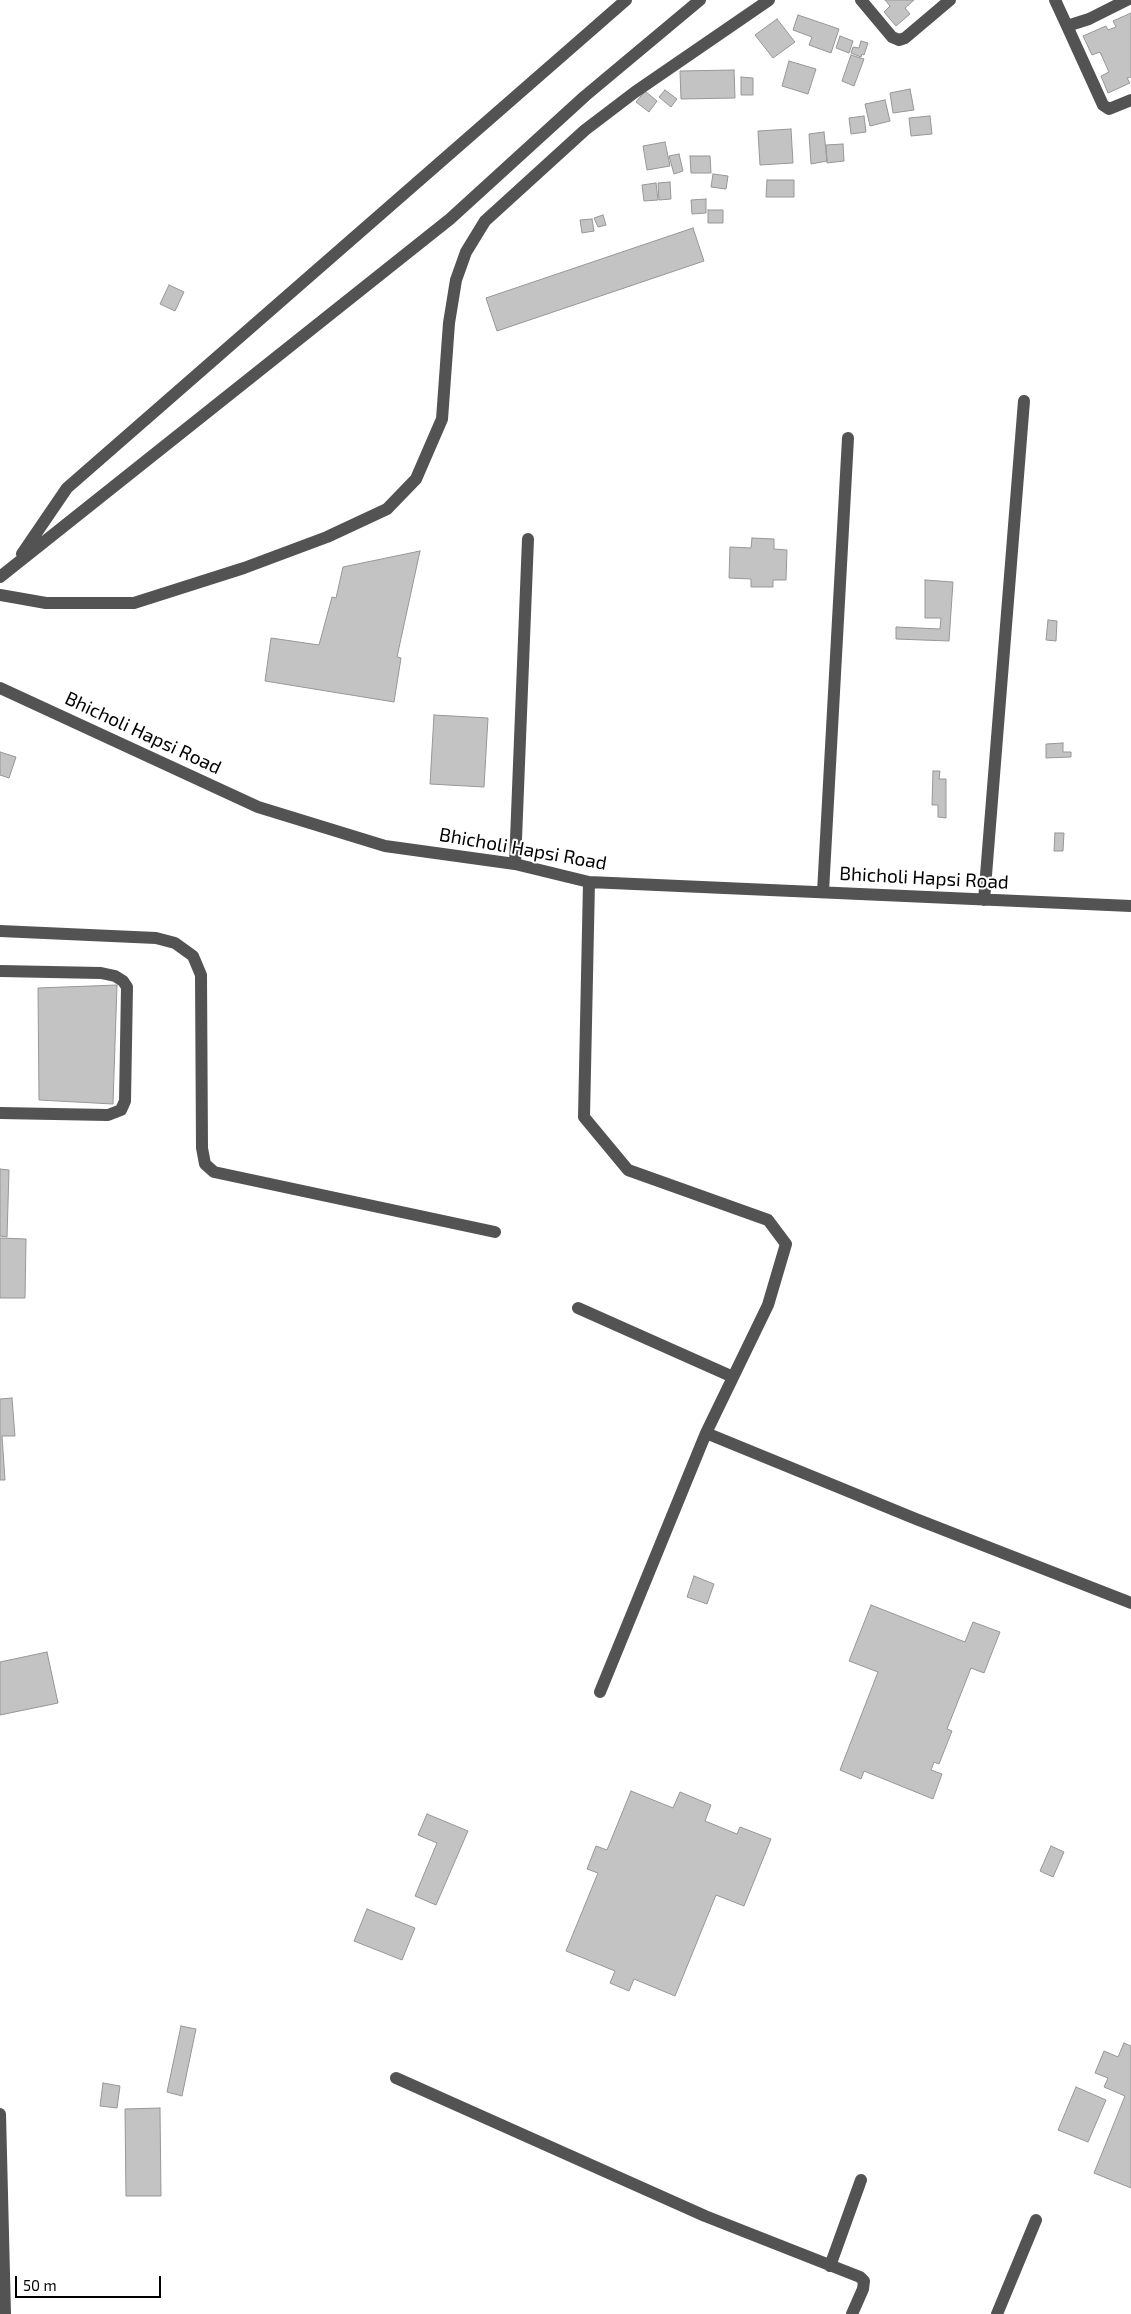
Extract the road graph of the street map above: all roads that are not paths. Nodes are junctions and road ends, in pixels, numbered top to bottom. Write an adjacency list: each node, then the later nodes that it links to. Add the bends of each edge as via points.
1 (626, 0): 13 (street, via 67,488)
2 (700, 0): 13 (street, via 586,96 450,219)
3 (769, 0): 15 (street, via 592,125 485,221 466,252 456,280 449,323 442,419 416,479 387,509 299,547 134,603 46,604)
4 (861, 0): 5 (street, via 892,37 899,40)
5 (950, 0)
6 (1054, 0): 8 (street)
7 (1127, 0): 8 (street)
8 (1067, 26): 9 (street, via 1103,105 1109,109)
9 (1131, 100)
10 (1024, 401): 20 (street)
11 (848, 438): 19 (street)
12 (528, 539): 17 (street)
13 (13, 566): 14 (street)
14 (0, 577)
15 (0, 595)
16 (0, 688): 17 (street, Bhicholi Hapsi Road, via 258,807 385,846)
17 (515, 864): 18 (street, Bhicholi Hapsi Road)
18 (589, 882): 19 (street, Bhicholi Hapsi Road); 27 (street, via 584,1117 628,1170 768,1220 786,1244 768,1305)
19 (823, 892): 20 (street, Bhicholi Hapsi Road)
20 (984, 900): 21 (street, Bhicholi Hapsi Road)
21 (1131, 906)
22 (0, 931): 25 (street, via 156,938 175,943 193,956 201,975 202,1148 205,1164 214,1172)
23 (0, 971): 24 (street, via 101,973 115,976 127,987 122,1110 108,1115)
24 (0, 1113)
25 (495, 1232)
26 (578, 1308): 27 (street)
27 (733, 1377): 28 (street)
28 (706, 1433): 29 (street); 30 (street)
29 (1131, 1603)
30 (600, 1692)
31 (396, 2078): 35 (street, via 706,2216)
32 (0, 2114): 36 (street)
33 (861, 2180): 35 (street)
34 (1036, 2220): 38 (street)
35 (830, 2266): 37 (street, via 864,2281 864,2289)
36 (5, 2314)
37 (852, 2314)
38 (997, 2314)

